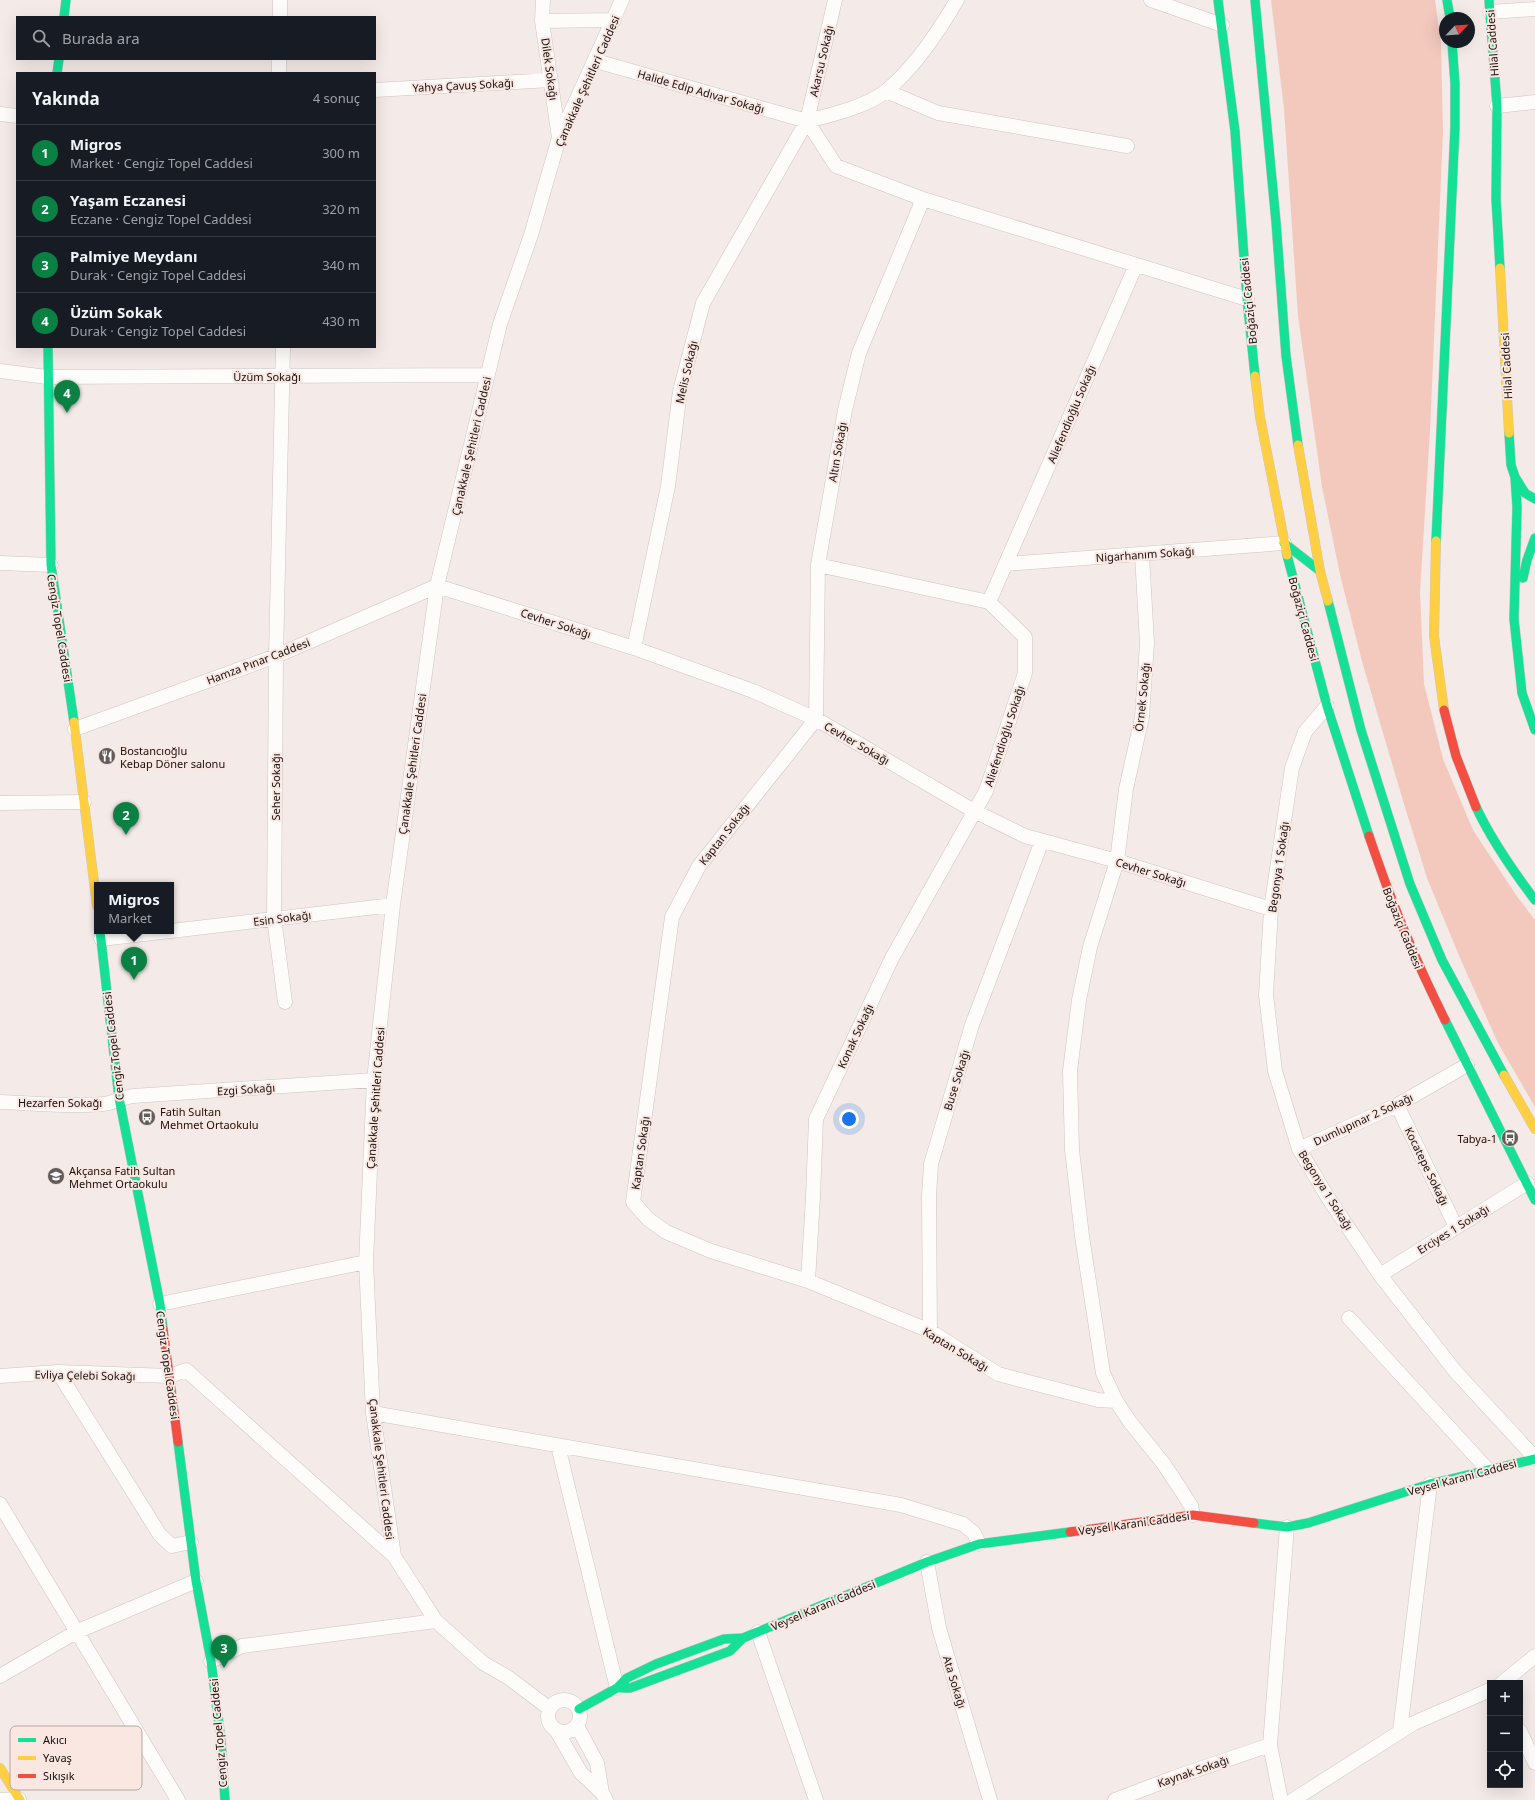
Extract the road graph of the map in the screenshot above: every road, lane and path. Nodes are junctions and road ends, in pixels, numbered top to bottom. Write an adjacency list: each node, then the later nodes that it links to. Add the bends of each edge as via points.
1 (66, 0): 14 (main road)
2 (280, 0): 15 (street)
3 (543, 0): 17 (street, Dilek Sokağı)
4 (622, 0): 16 (street, Çanakkale Şehitleri Caddesi)
5 (835, 0): 32 (street, Akarsu Sokağı)
6 (958, 0): 27 (street, via 942,26 916,59)
7 (1151, 0): 18 (street)
8 (1218, 0): 18 (main road, Boğaziçi Caddesi)
9 (1255, 0): 53 (main road, via 1286,356 1293,416)
10 (1447, 0): 13 (main road)
11 (1489, 6): 12 (street); 29 (main road, Hilal Caddesi)
12 (1535, 9)
13 (1449, 12)
14 (64, 16)
15 (280, 16)
16 (614, 20): 17 (street); 22 (street, Çanakkale Şehitleri Caddesi)
17 (542, 21): 25 (street, Dilek Sokağı)
18 (1222, 25): 37 (main road, Boğaziçi Caddesi, via 1235,131)
19 (1452, 48): 69 (main road, via 1455,127 1435,538 1433,616 1436,659 1452,741 1468,791 1500,851)
20 (59, 60): 23 (main road)
21 (279, 60): 24 (street)
22 (596, 61): 32 (street, Halide Edip Adıvar Sokağı); 33 (street, Çanakkale Şehitleri Caddesi)
23 (57, 72)
24 (279, 72)
25 (551, 80): 26 (street, Yahya Çavuş Sokağı); 33 (street, Dilek Sokağı)
26 (376, 90)
27 (886, 91): 32 (street, via 854,108); 34 (street, via 938,113)
28 (1535, 102): 29 (street)
29 (1497, 106): 44 (main road, Hilal Caddesi, via 1496,199 1511,465)
30 (0, 114): 31 (street)
31 (16, 116)
32 (807, 121): 35 (street, via 836,166); 57 (street, Melis Sokağı, via 704,303 680,391 668,486)
33 (559, 138): 42 (street, Çanakkale Şehitleri Caddesi, via 531,235 500,324)
34 (1127, 146)
35 (923, 199): 36 (street); 52 (street, Altın Sokağı, via 860,353 845,410)
36 (1136, 265): 37 (street); 50 (street, Aliefendioğlu Sokağı)
37 (1247, 299): 47 (main road, Boğaziçi Caddesi, via 1260,417)
38 (48, 348): 43 (main road, Cengiz Topel Caddesi)
39 (283, 348): 41 (street, Seher Sokağı)
40 (0, 371): 43 (street, Üzüm Sokağı)
41 (284, 375): 42 (street, Üzüm Sokağı); 43 (street, Üzüm Sokağı); 58 (street, Seher Sokağı)
42 (488, 375): 54 (street, Çanakkale Şehitleri Caddesi)
43 (47, 377): 51 (main road, Cengiz Topel Caddesi)
44 (1514, 477): 45 (main road, via 1525,493); 56 (main road, Hilal Caddesi, via 1518,507)
45 (1535, 499)
46 (1535, 538): 56 (main road, via 1526,560)
47 (1284, 543): 48 (street, Nigarhanım Sokağı); 53 (main road); 59 (main road, Boğaziçi Caddesi)
48 (1142, 555): 50 (street, Nigarhanım Sokağı); 67 (street, Örnek Sokağı, via 1147,642 1142,717 1126,789)
49 (0, 563): 51 (street)
50 (1006, 564): 55 (street, Aliefendioğlu Sokağı)
51 (50, 565): 61 (main road, Cengiz Topel Caddesi)
52 (818, 565): 55 (street); 60 (street, Altın Sokağı)
53 (1320, 571): 82 (main road, via 1361,730 1410,884 1442,960)
54 (437, 586): 57 (street, Cevher Sokağı); 58 (street, Hamza Pınar Caddesi); 70 (street, Çanakkale Şehitleri Caddesi)
55 (989, 602): 65 (street, Aliefendioğlu Sokağı, via 1025,637 1024,673 986,791)
56 (1514, 618): 62 (main road, Hilal Caddesi, via 1522,693)
57 (634, 648): 60 (street, Cevher Sokağı, via 753,691)
58 (276, 656): 61 (street, Hamza Pınar Caddesi); 72 (street, Seher Sokağı)
59 (1327, 706): 71 (street, Begonya 1 Sokağı, via 1305,732 1292,768); 77 (main road, Boğaziçi Caddesi, via 1386,888 1419,968)
60 (816, 719): 65 (street, Cevher Sokağı); 89 (street, Kaptan Sokağı, via 699,866 672,917 633,1202 648,1219 666,1232 711,1251)
61 (75, 729): 63 (main road, Cengiz Topel Caddesi)
62 (1535, 729)
63 (84, 802): 64 (street); 68 (main road, Cengiz Topel Caddesi)
64 (0, 803)
65 (974, 811): 66 (street, Cevher Sokağı, via 1025,836); 89 (street, Konak Sokağı, via 892,958 816,1118)
66 (1042, 841): 67 (street, Cevher Sokağı); 92 (street, Buse Sokağı, via 972,1025 931,1164 928,1196)
67 (1117, 861): 71 (street, Cevher Sokağı); 96 (street, Örnek Sokağı, via 1090,947 1079,1000 1070,1071 1072,1150 1095,1328 1103,1373)
68 (94, 882)
69 (1535, 900)
70 (393, 905): 72 (street, Esin Sokağı); 78 (street, Çanakkale Şehitleri Caddesi)
71 (1271, 909): 83 (street, Begonya 1 Sokağı, via 1266,995 1275,1071)
72 (274, 918): 73 (street, Esin Sokağı); 76 (street, Seher Sokağı)
73 (174, 931)
74 (118, 934): 75 (street, Esin Sokağı)
75 (100, 935): 79 (main road, Cengiz Topel Caddesi)
76 (285, 1002)
77 (1467, 1064): 81 (street, Dumlupınar 2 Sokağı); 84 (main road, Boğaziçi Caddesi)
78 (374, 1080): 79 (street, Ezgi Sokağı); 87 (street, Çanakkale Şehitleri Caddesi)
79 (119, 1098): 80 (street, Hezarfen Sokağı, via 105,1104); 90 (main road, Cengiz Topel Caddesi)
80 (0, 1102)
81 (1397, 1105): 83 (street, Dumlupınar 2 Sokağı); 86 (street, Kocatepe Sokağı)
82 (1535, 1129)
83 (1299, 1149): 88 (street, Begonya 1 Sokağı, via 1327,1196)
84 (1527, 1184): 85 (main road, Boğaziçi Caddesi); 86 (street, Erciyes 1 Sokağı)
85 (1535, 1200)
86 (1456, 1227): 88 (street, Erciyes 1 Sokağı)
87 (366, 1262): 90 (street); 97 (street, Çanakkale Şehitleri Caddesi)
88 (1380, 1274): 99 (street, Begonya 1 Sokağı, via 1455,1371)
89 (808, 1281): 92 (street, Kaptan Sokağı)
90 (160, 1304): 95 (main road, Cengiz Topel Caddesi)
91 (1349, 1318): 100 (street)
92 (930, 1331): 96 (street, Kaptan Sokağı, via 998,1374 1098,1400)
93 (58, 1372): 94 (street, Evliya Çelebi Sokağı); 95 (street, Evliya Çelebi Sokağı); 105 (street, via 160,1535 172,1546)
94 (0, 1376)
95 (170, 1376): 105 (main road, Cengiz Topel Caddesi); 107 (street, Evliya Çelebi Sokağı, via 186,1370)
96 (1116, 1401): 103 (street, Örnek Sokağı, via 1174,1479 1191,1506)
97 (373, 1413): 98 (street); 107 (street, Çanakkale Şehitleri Caddesi)
98 (558, 1446): 106 (street, via 901,1505 963,1524 974,1533); 118 (street)
99 (1535, 1458): 100 (main road, Veysel Karani Caddesi)
100 (1488, 1470): 101 (main road, Veysel Karani Caddesi)
101 (1430, 1484): 104 (main road, Veysel Karani Caddesi, via 1308,1523); 125 (street)
102 (0, 1504): 111 (street)
103 (1193, 1515): 104 (main road, Veysel Karani Caddesi); 106 (main road, Veysel Karani Caddesi)
104 (1287, 1527): 128 (street)
105 (191, 1542): 109 (main road, Cengiz Topel Caddesi)
106 (979, 1544): 108 (main road, Veysel Karani Caddesi)
107 (394, 1556): 110 (street)
108 (927, 1562): 112 (main road, Veysel Karani Caddesi); 139 (street, Ata Sokağı, via 939,1628)
109 (196, 1581): 111 (street); 115 (main road, Cengiz Topel Caddesi)
110 (436, 1621): 115 (street, via 242,1646); 120 (street, via 483,1663 509,1678)
111 (76, 1632): 116 (street); 122 (street)
112 (758, 1632): 113 (main road, Veysel Karani Caddesi); 138 (street)
113 (743, 1638): 118 (main road, Veysel Karani Caddesi, via 724,1639 656,1664 627,1678); 118 (main road, Veysel Karani Caddesi, via 730,1651 630,1688)
114 (1535, 1656): 117 (street)
115 (211, 1661): 137 (main road, Cengiz Topel Caddesi, via 221,1741)
116 (0, 1676)
117 (1506, 1680)
118 (617, 1688): 121 (main road, Veysel Karani Caddesi)
119 (1487, 1691): 125 (street)
120 (550, 1709): 121 (street, via 553,1704 564,1700 570,1701); 124 (street, via 549,1721)
121 (579, 1709): 123 (street, via 581,1714)
122 (133, 1726)
123 (578, 1726): 124 (street, via 568,1732); 133 (street, via 597,1763)
124 (556, 1730): 133 (street, via 581,1773)
125 (1400, 1731): 142 (street)
126 (1523, 1737): 129 (street)
127 (142, 1741): 136 (street)
128 (1270, 1745): 140 (street, Kaynak Sokağı); 141 (street)
129 (1535, 1762)
130 (0, 1768): 131 (main road)
131 (10, 1784)
132 (14, 1790): 134 (main road)
133 (604, 1796)
134 (20, 1799): 135 (street)
135 (0, 1800)
136 (178, 1800)
137 (224, 1800)
138 (816, 1800)
139 (990, 1800)
140 (1115, 1800)
141 (1281, 1800)
142 (1293, 1800)

